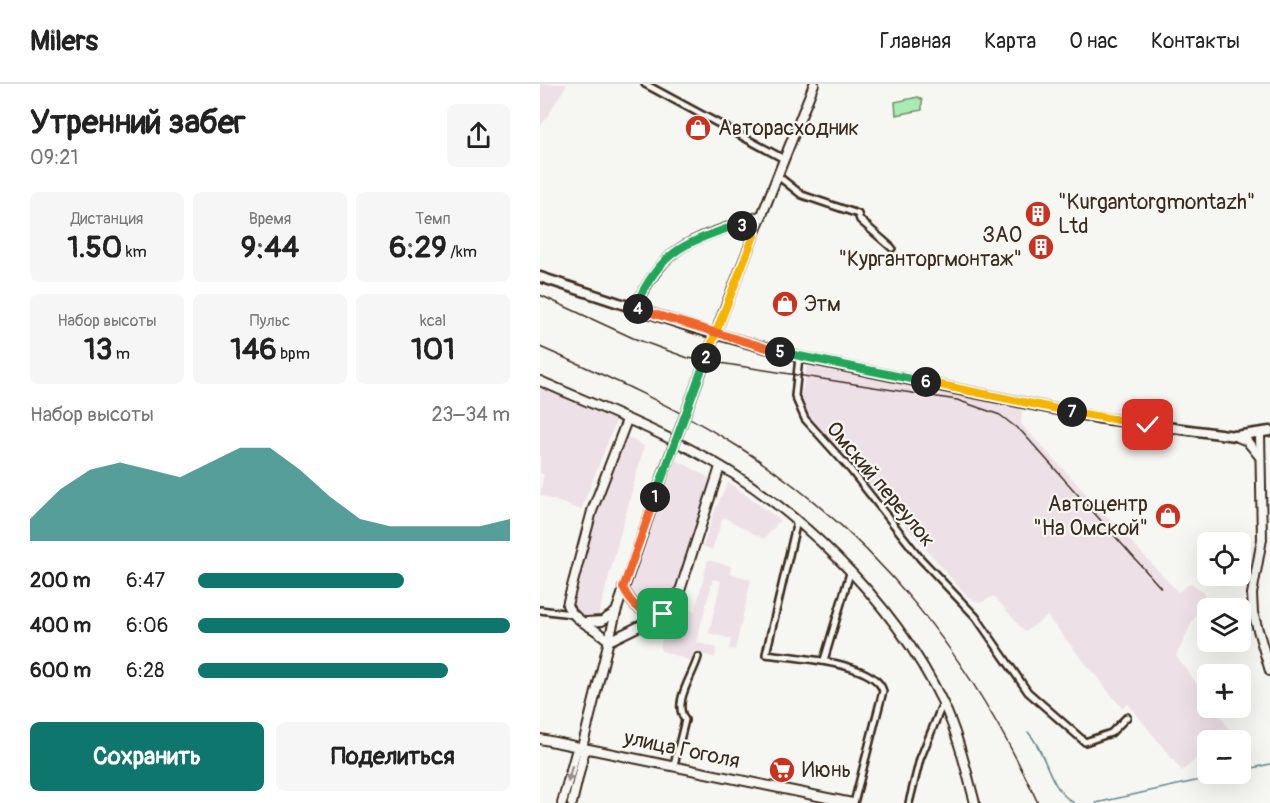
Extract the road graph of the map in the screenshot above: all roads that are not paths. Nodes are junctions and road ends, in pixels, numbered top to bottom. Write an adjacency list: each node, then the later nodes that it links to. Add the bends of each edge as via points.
1 (645, 84): 3 (street)
2 (814, 84): 3 (main road)
3 (784, 159): 4 (main road)
4 (778, 176): 5 (main road); 8 (street, via 802,195 858,214)
5 (762, 215): 6 (main road); 7 (main road)
6 (737, 225): 7 (main road); 10 (main road, via 673,251 657,268)
7 (755, 233): 21 (main road, bridge)
8 (892, 248)
9 (540, 277): 10 (main road)
10 (634, 308): 11 (main road)
11 (799, 357): 16 (main road, via 1098,418); 32 (street, Омский переулок, via 795,396 805,419 920,558 976,617 1028,692 1085,742 1111,733)
12 (540, 381): 13 (main road)
13 (627, 420): 18 (main road); 24 (main road, via 592,511 567,606)
14 (1270, 431): 15 (main road)
15 (1260, 433): 16 (main road); 17 (main road)
16 (1235, 436): 17 (main road, via 1247,441)
17 (1260, 457): 30 (main road, via 1262,539 1252,594 1253,613)
18 (720, 467): 19 (main road); 25 (main road, via 677,600)
19 (797, 521): 20 (main road); 29 (street, via 766,654)
20 (850, 573): 29 (street); 31 (main road, via 912,646)
21 (623, 588): 23 (main road); 25 (main road, via 639,611)
22 (540, 610): 24 (street)
23 (616, 612): 26 (main road, via 602,621); 27 (main road)
24 (571, 614): 26 (main road)
25 (663, 614): 27 (main road)
26 (587, 622): 27 (main road)
27 (609, 641): 34 (main road)
28 (698, 657): 35 (street, via 680,705 685,720)
29 (824, 660): 38 (street, via 873,678 883,692)
30 (1270, 671)
31 (943, 703): 39 (street, via 920,759); 40 (main road)
32 (1127, 717)
33 (540, 739): 34 (main road, улица Гоголя)
34 (582, 747): 35 (main road, улица Гоголя); 36 (main road, one-way to 36, via 576,752); 37 (main road, via 584,753)
35 (674, 765): 38 (main road, улица Гоголя)
36 (562, 803)
37 (572, 803)
38 (853, 803)
39 (909, 803)
40 (975, 803)

